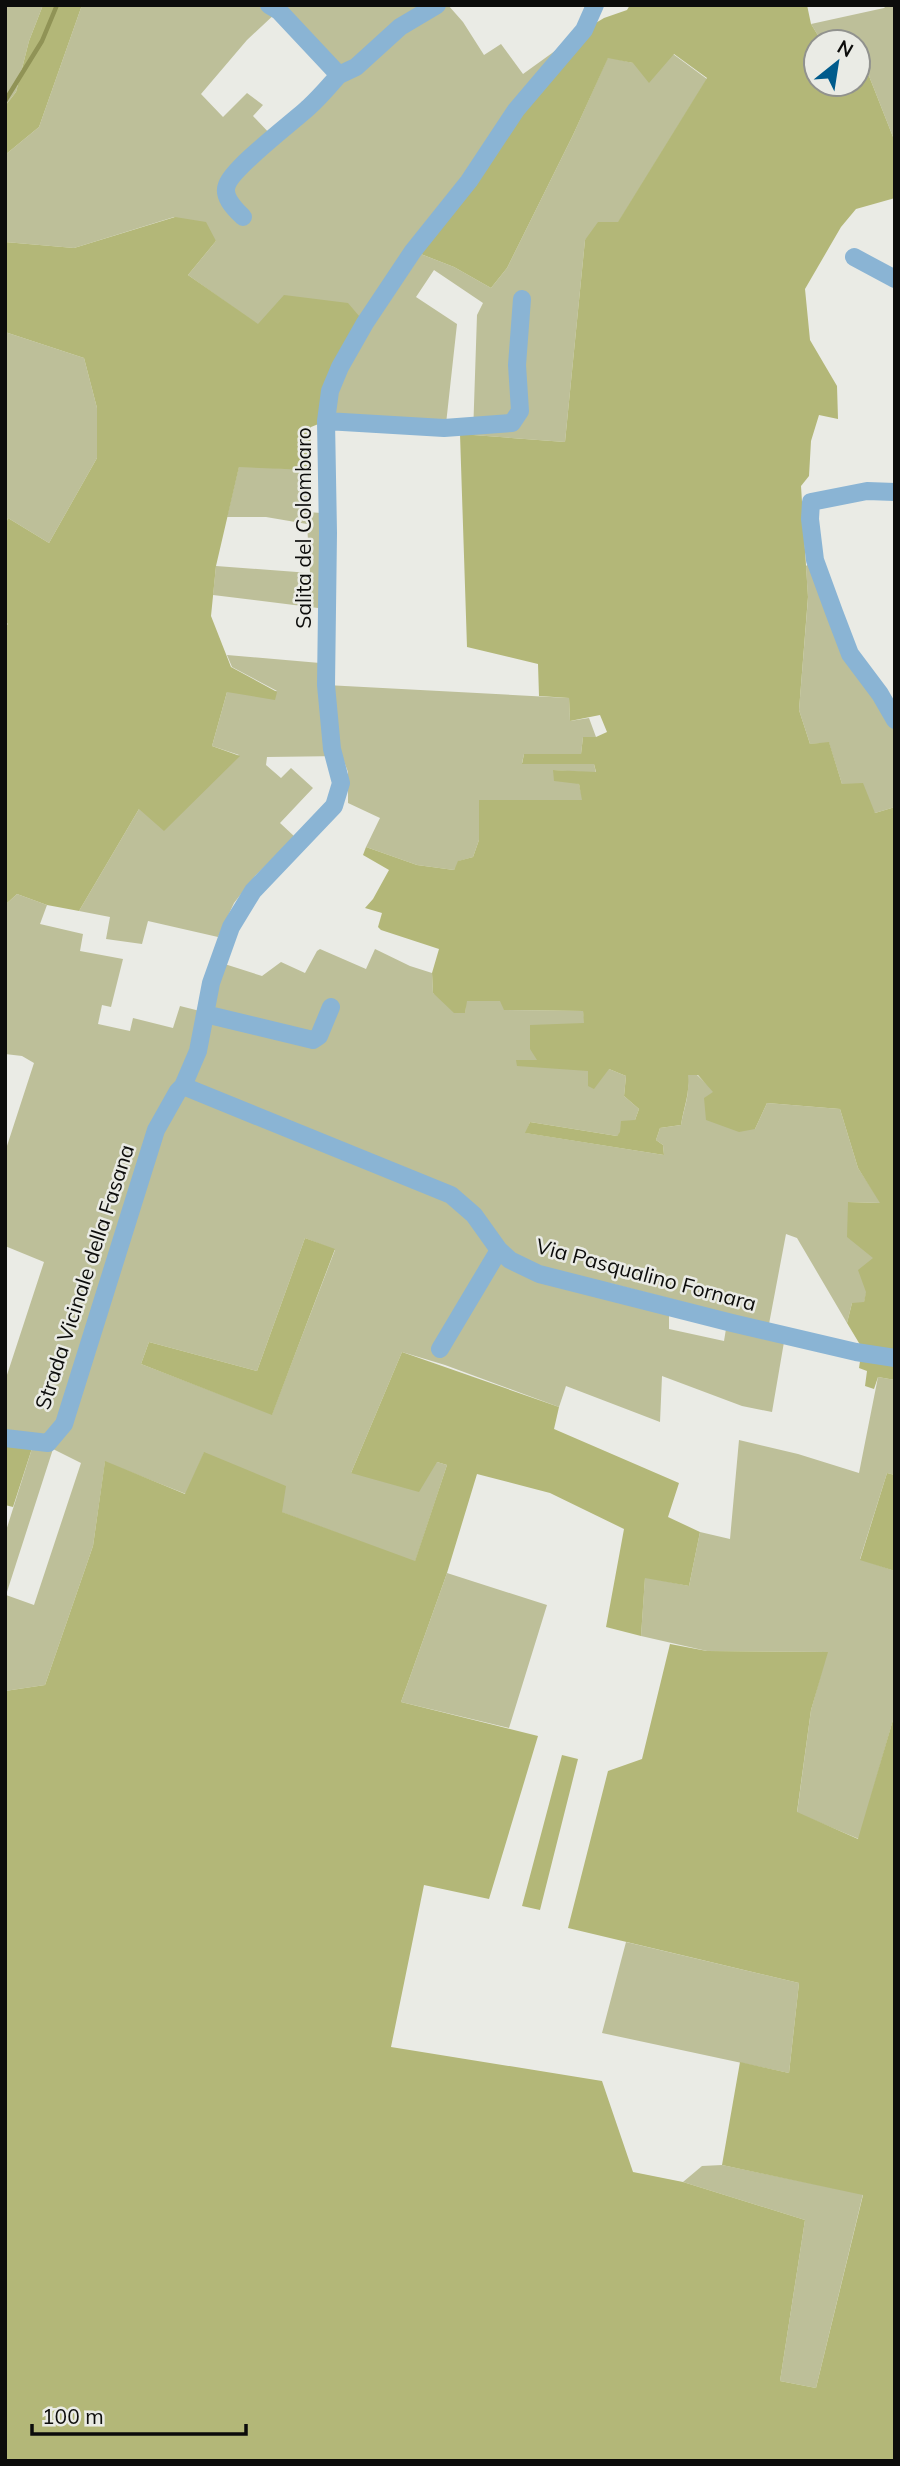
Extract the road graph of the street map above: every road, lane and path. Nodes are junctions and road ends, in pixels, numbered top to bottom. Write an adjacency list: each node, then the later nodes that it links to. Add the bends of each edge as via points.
1 (269, 5): 4 (street, via 279,10)
2 (437, 5): 4 (street, via 400,27 356,67)
3 (595, 5): 9 (street, Salita del Colombaro, via 584,30 516,110 365,323 330,391)
4 (339, 75): 5 (street, via 227,184 226,194)
5 (243, 217)
6 (854, 257): 7 (street)
7 (895, 279)
8 (522, 299): 9 (street, via 517,365 520,411 512,424 444,428)
9 (326, 421): 13 (street, Salita del Colombaro, via 326,685 332,749 341,783 334,806 253,891 231,927)
10 (895, 492): 11 (street, via 867,491 811,502 810,519 815,560 850,654)
11 (895, 720)
12 (331, 1007): 13 (street, via 313,1040)
13 (205, 1014): 14 (street, Salita del Colombaro, via 198,1051)
14 (183, 1086): 15 (street, Via Pasqualino Fornara, via 451,1195 474,1215); 18 (street, Strada Vicinale della Fasana, via 156,1130 64,1424 48,1443)
15 (499, 1250): 16 (street); 17 (street, Via Pasqualino Fornara, via 526,1268 576,1284)
16 (440, 1349)
17 (895, 1358)
18 (5, 1438)

